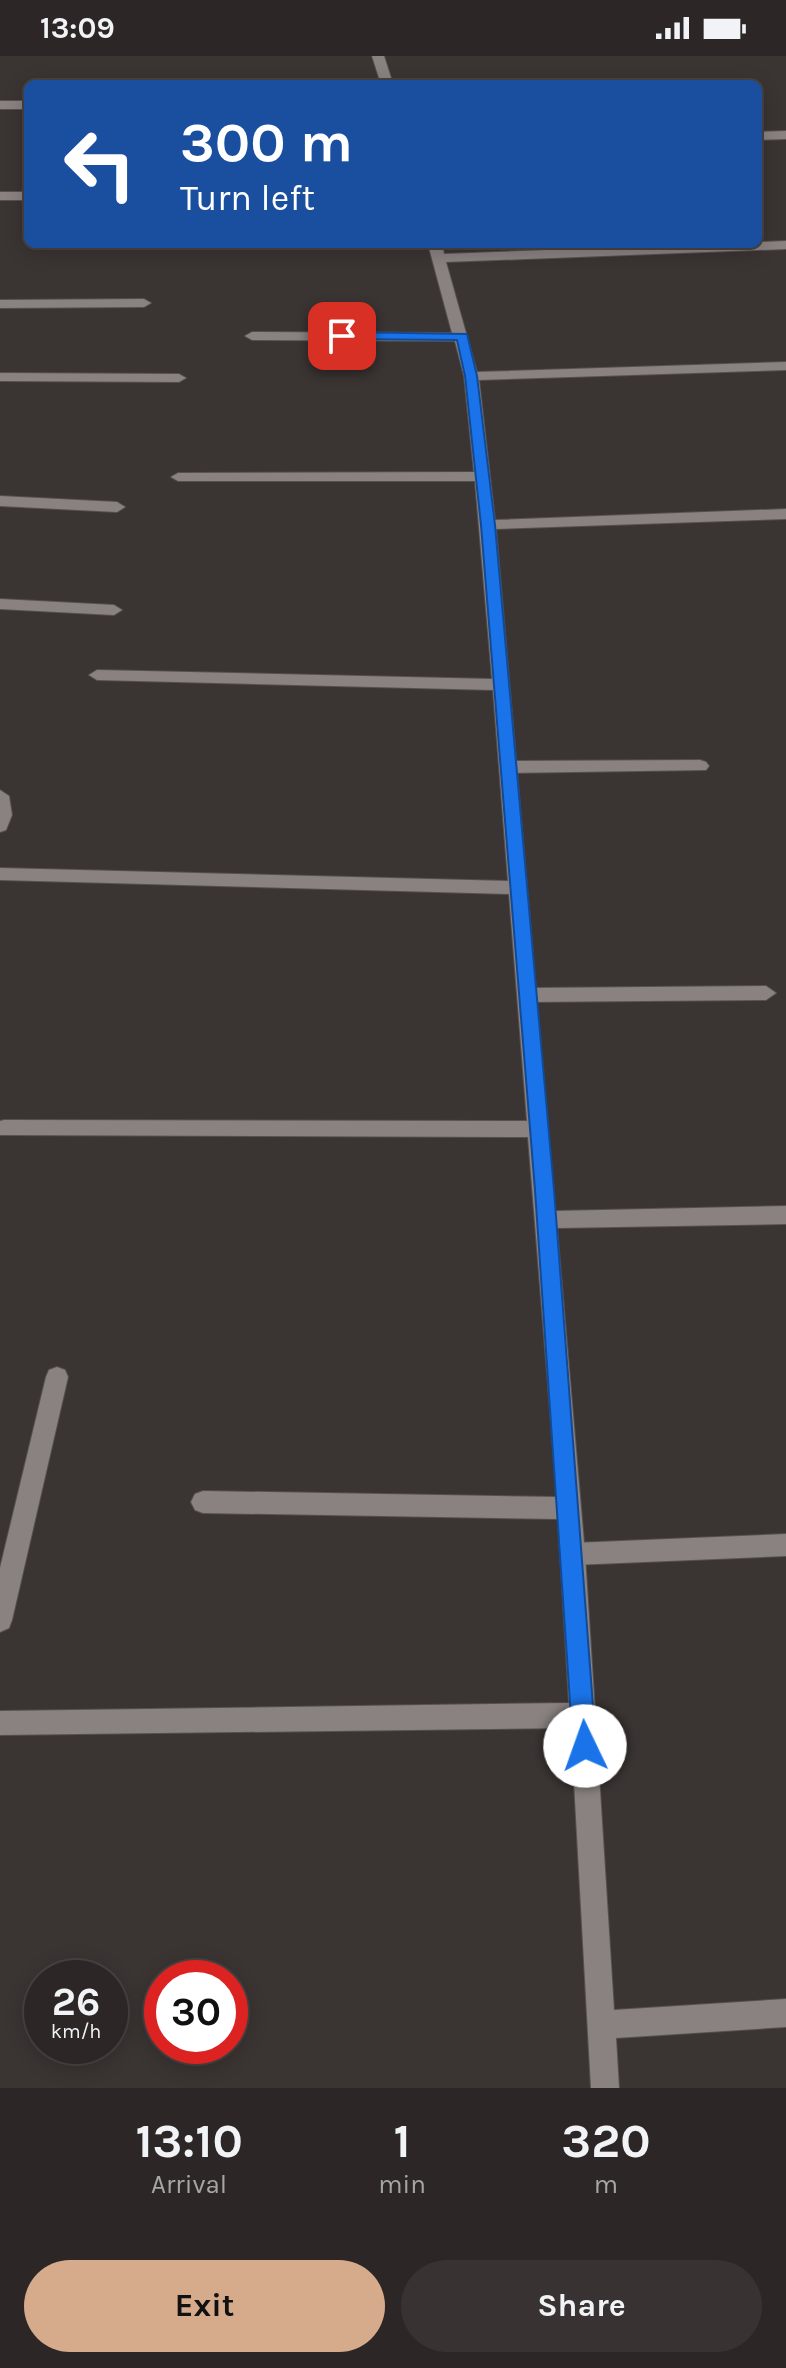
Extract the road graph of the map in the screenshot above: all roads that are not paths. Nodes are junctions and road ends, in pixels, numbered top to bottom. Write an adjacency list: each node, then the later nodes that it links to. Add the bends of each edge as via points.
1 (378, 56): 2 (street); 3 (street)
2 (394, 56)
3 (386, 80)
4 (0, 105): 5 (street)
5 (24, 105)
6 (786, 135): 7 (street)
7 (762, 136)
8 (0, 196): 9 (street)
9 (24, 196)
10 (762, 245): 11 (street)
11 (786, 245)
12 (612, 248): 13 (street)
13 (437, 251): 17 (street)
14 (144, 303): 15 (street)
15 (0, 304)
16 (252, 336): 17 (street)
17 (462, 337): 19 (street)
18 (786, 366): 19 (street)
19 (471, 376): 22 (street)
20 (0, 377): 21 (street)
21 (179, 378)
22 (482, 476): 23 (street); 27 (street)
23 (178, 477)
24 (0, 501): 25 (street)
25 (117, 507)
26 (786, 514): 27 (street)
27 (488, 525): 31 (street)
28 (0, 604): 29 (street)
29 (114, 610)
30 (97, 675): 31 (street)
31 (501, 685): 33 (street)
32 (700, 766): 33 (street)
33 (508, 767): 37 (street)
34 (0, 796): 35 (street)
35 (0, 826)
36 (0, 874): 37 (street)
37 (518, 888): 39 (street)
38 (766, 993): 39 (street)
39 (528, 995): 41 (street)
40 (4, 1128): 41 (street)
41 (539, 1129): 43 (street)
42 (786, 1215): 43 (street)
43 (547, 1220): 46 (street)
44 (57, 1377): 49 (street)
45 (203, 1502): 46 (street)
46 (569, 1508): 48 (street)
47 (786, 1545): 48 (street)
48 (573, 1554): 50 (street)
49 (0, 1620)
50 (583, 1715): 51 (street); 53 (street)
51 (0, 1723)
52 (786, 2013): 53 (street)
53 (601, 2025): 54 (street)
54 (605, 2088)

